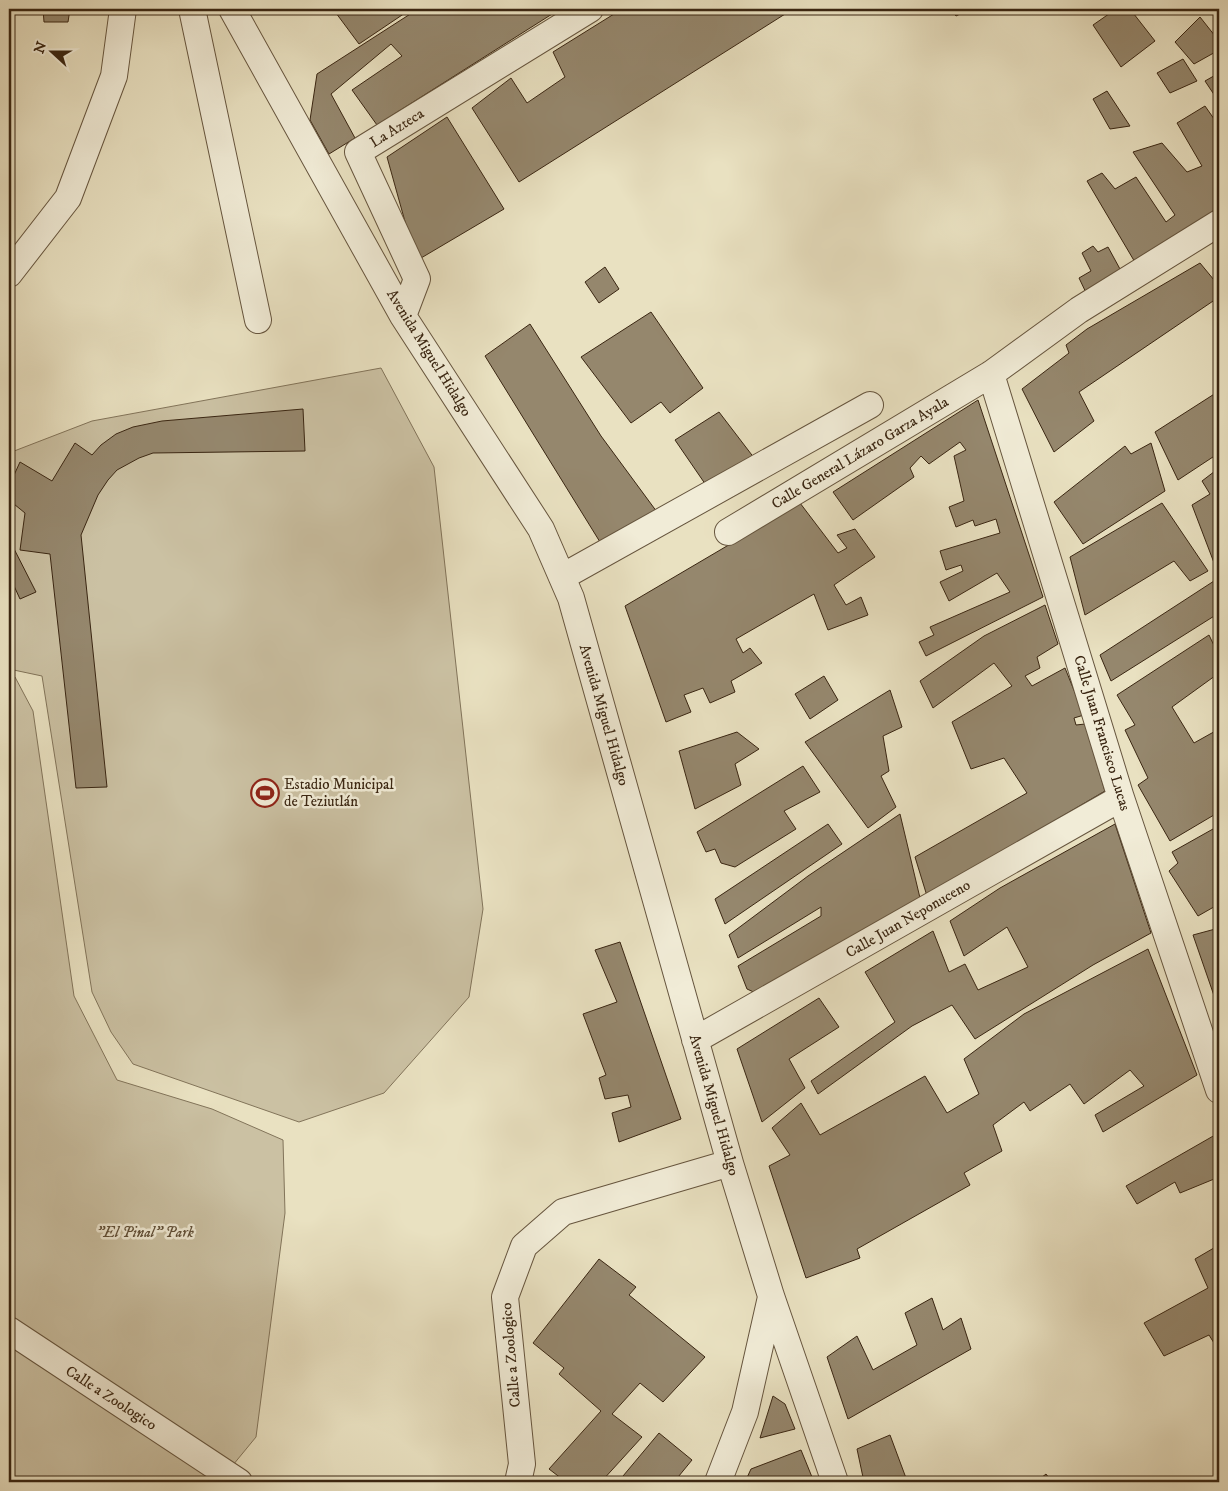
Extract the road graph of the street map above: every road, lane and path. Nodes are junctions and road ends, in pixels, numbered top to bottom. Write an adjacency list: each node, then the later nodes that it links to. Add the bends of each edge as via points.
1 (123, 9): 6 (street, via 114,76 68,198)
2 (192, 9): 8 (street)
3 (232, 9): 7 (street, Avenida Miguel Hidalgo)
4 (590, 9): 7 (street, La Azteca, via 358,152 418,279)
5 (1219, 223): 9 (street, Calle General Lázaro Garza Ayala, via 1079,310)
6 (9, 274)
7 (403, 316): 12 (street, Avenida Miguel Hidalgo, via 542,529)
8 (258, 320)
9 (991, 374): 11 (street, Calle General Lázaro Garza Ayala); 13 (street, Calle Juan Francisco Lucas)
10 (870, 405): 12 (street)
11 (728, 532)
12 (562, 578): 14 (street, Avenida Miguel Hidalgo)
13 (1121, 798): 14 (street, Calle Juan Neponuceno); 15 (street, Calle Juan Francisco Lucas)
14 (696, 1040): 16 (street, Avenida Miguel Hidalgo)
15 (1219, 1090)
16 (730, 1163): 17 (street, Avenida Miguel Hidalgo); 20 (street, Calle a Zoologico, via 563,1212 524,1246 505,1297 522,1464)
17 (771, 1296): 21 (street, via 745,1412); 22 (street, Avenida Miguel Hidalgo)
18 (9, 1330): 19 (street, Calle a Zoologico)
19 (239, 1482)
20 (518, 1482)
21 (718, 1482)
22 (835, 1482)

